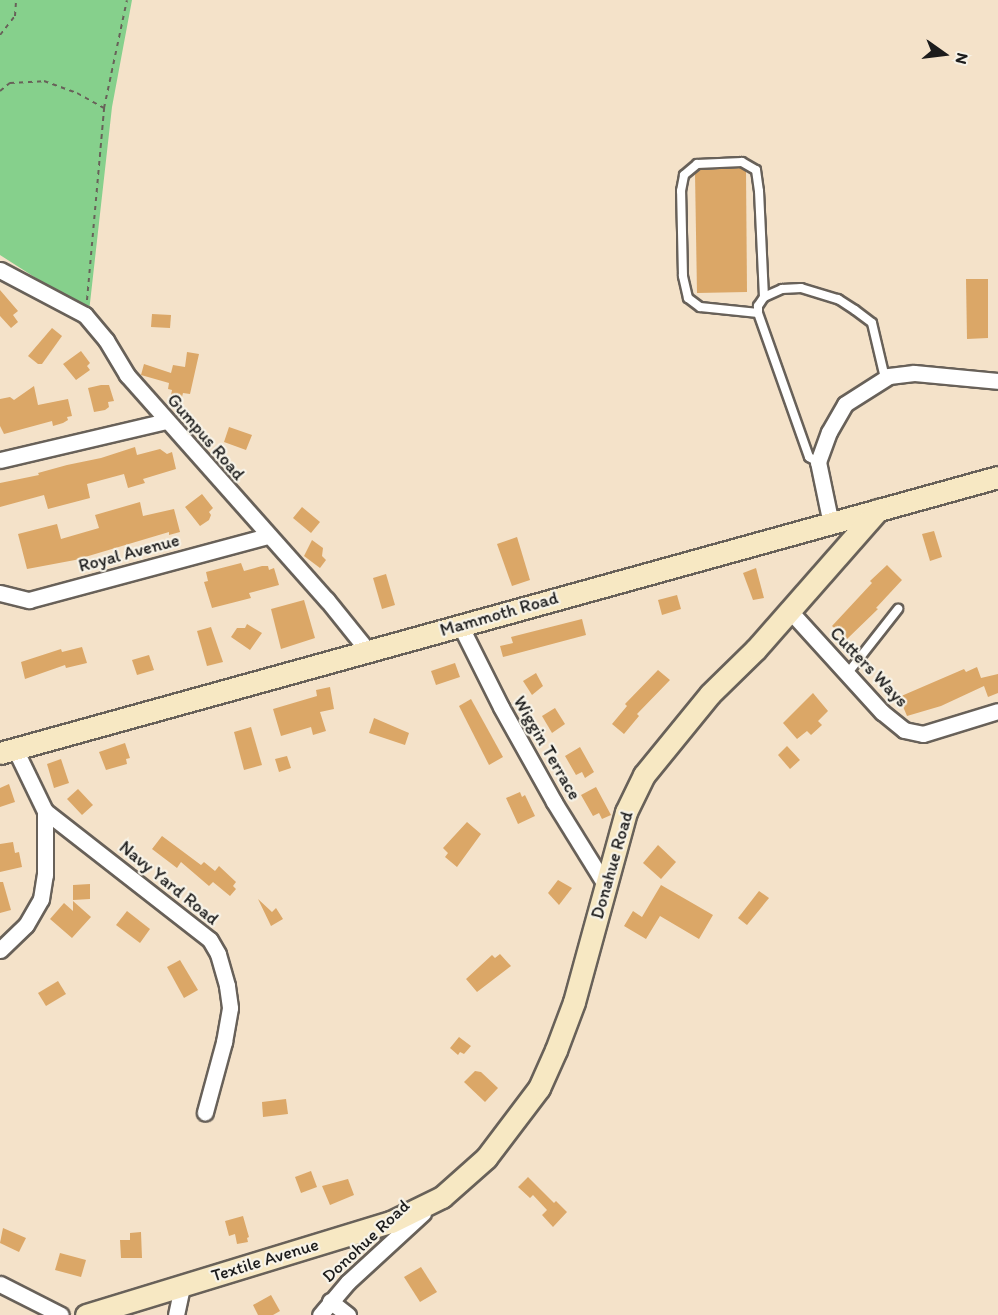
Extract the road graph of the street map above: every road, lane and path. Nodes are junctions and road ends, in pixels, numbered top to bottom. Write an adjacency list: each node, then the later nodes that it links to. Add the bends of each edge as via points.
1 (16, 0): 3 (path, via 15,16)
2 (127, 0): 5 (path)
3 (0, 35)
4 (0, 91): 5 (path, via 10,83 44,81)
5 (104, 108): 8 (path)
6 (0, 270): 12 (street, Gumpus Road, via 85,315 127,375)
7 (764, 297): 9 (lane); 9 (lane, via 756,170 742,162 697,164 684,175 681,191 683,276 688,298 700,307); 10 (lane, via 782,289 801,288 838,299 855,309 872,323)
8 (86, 309)
9 (758, 313): 14 (lane, via 809,458)
10 (885, 378): 11 (street, via 914,373); 14 (street, via 845,404)
11 (998, 381)
12 (166, 421): 13 (street); 19 (street, Gumpus Road)
13 (0, 460)
14 (818, 462): 17 (street)
15 (998, 477): 16 (main road, Mammoth Road)
16 (878, 510): 17 (main road, Mammoth Road); 20 (main road, Donahue Road)
17 (831, 524): 18 (main road, Mammoth Road)
18 (797, 533): 20 (main road, via 825,545); 24 (main road, Mammoth Road, via 546,600)
19 (268, 536): 21 (street, Royal Avenue, via 28,600); 25 (street, Gumpus Road)
20 (833, 559): 23 (main road, Donahue Road)
21 (0, 593)
22 (898, 609): 26 (lane)
23 (790, 611): 26 (street, Cutters Ways); 30 (main road, Donahue Road, via 710,694 644,775 626,812)
24 (461, 627): 25 (main road, Mammoth Road); 30 (street, Wiggin Terrace, via 506,717)
25 (368, 651): 28 (main road, Mammoth Road)
26 (847, 674): 27 (street, Cutters Ways, via 904,730 923,734)
27 (998, 711)
28 (8, 751): 29 (street, Navy Yard Road)
29 (45, 811): 31 (street, via 41,899 26,925); 32 (street, Navy Yard Road, via 210,940 218,954 230,1008)
30 (606, 886): 33 (main road, Donahue Road, via 574,1002 539,1088 486,1158)
31 (0, 950)
32 (205, 1112)
33 (441, 1197): 35 (main road, Textile Avenue, via 391,1222); 36 (street, Donohue Road)
34 (0, 1284): 37 (street)
35 (182, 1286): 38 (main road, Textile Avenue); 39 (street)
36 (330, 1301): 40 (street, Donohue Road); 41 (street)
37 (61, 1315)
38 (86, 1315)
39 (176, 1315)
40 (320, 1315)
41 (348, 1315)

